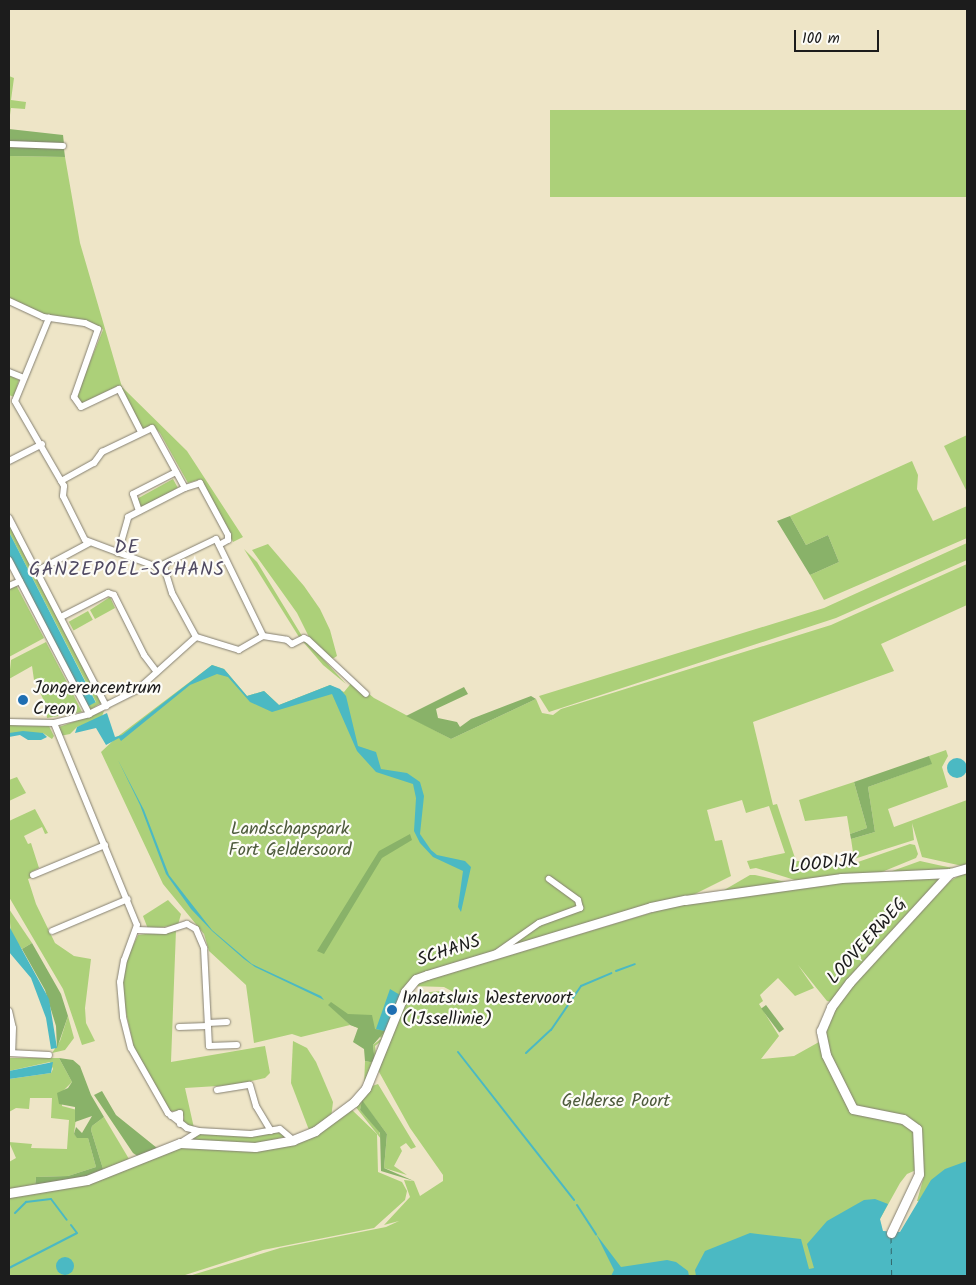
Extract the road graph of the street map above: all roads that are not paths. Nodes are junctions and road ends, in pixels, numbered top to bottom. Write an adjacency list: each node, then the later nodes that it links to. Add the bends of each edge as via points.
1 (9, 144): 2 (street)
2 (63, 146)
3 (9, 301): 4 (street)
4 (49, 318): 6 (street); 8 (street, via 85,323 98,329 74,397 78,405 119,389)
5 (9, 372): 6 (street)
6 (24, 378): 7 (street)
7 (12, 400): 9 (street)
8 (141, 432): 11 (street, via 152,428); 12 (street, via 102,452 94,463)
9 (42, 444): 10 (street); 12 (street)
10 (9, 461)
11 (176, 472): 13 (street); 14 (street, via 133,494)
12 (61, 481): 16 (street, via 63,496)
13 (184, 488): 14 (street); 17 (street, via 200,483 228,535 228,540)
14 (139, 512): 18 (street, via 128,517)
15 (9, 518): 21 (street)
16 (89, 543): 18 (street); 21 (street)
17 (219, 545): 20 (street, via 212,539); 25 (street)
18 (118, 553): 20 (street)
19 (9, 560): 22 (street)
20 (160, 566): 26 (street, via 170,580 172,593)
21 (37, 571): 24 (street)
22 (20, 580): 23 (street); 30 (street)
23 (9, 586)
24 (61, 617): 27 (street, via 108,593 114,595 144,655); 29 (street)
25 (263, 636): 26 (street, via 239,650); 28 (street, via 287,640 292,644 304,638 308,640)
26 (196, 638): 27 (street)
27 (157, 672): 29 (street, via 137,690)
28 (366, 694)
29 (106, 706): 30 (street)
30 (89, 714): 32 (street)
31 (9, 722): 32 (street)
32 (54, 723): 33 (street)
33 (105, 845): 36 (street); 38 (street)
34 (967, 868): 35 (street, LOODIJK)
35 (950, 873): 39 (street, LOODIJK, via 841,878); 56 (street, LOOVEERWEG, via 850,982 827,1016 821,1039 853,1109 902,1119 917,1129 919,1174)
36 (33, 875)
37 (549, 879): 42 (street, SCHANS, via 578,900 580,908 539,922)
38 (128, 899): 40 (street); 41 (street)
39 (685, 900): 42 (street, SCHANS, via 651,907)
40 (137, 930): 45 (street, via 165,931 187,924 196,929 204,948); 51 (street, via 122,971 123,1017 139,1066 171,1116 180,1124)
41 (52, 931)
42 (494, 954): 53 (street, SCHANS, via 427,975 409,985 366,1088 325,1125)
43 (9, 1011): 48 (street, via 13,1028)
44 (227, 1022): 45 (street)
45 (208, 1025): 46 (street); 47 (street, via 209,1046)
46 (179, 1027)
47 (237, 1045)
48 (11, 1052): 49 (street)
49 (49, 1056)
50 (217, 1090): 52 (street, via 250,1085 256,1106)
51 (200, 1131): 52 (street, via 241,1134); 54 (street, SCHANS)
52 (270, 1131): 53 (street, via 284,1131)
53 (293, 1140): 54 (street, SCHANS, via 255,1147)
54 (180, 1142): 55 (street, SCHANS, via 87,1180)
55 (9, 1193)
56 (891, 1233)

